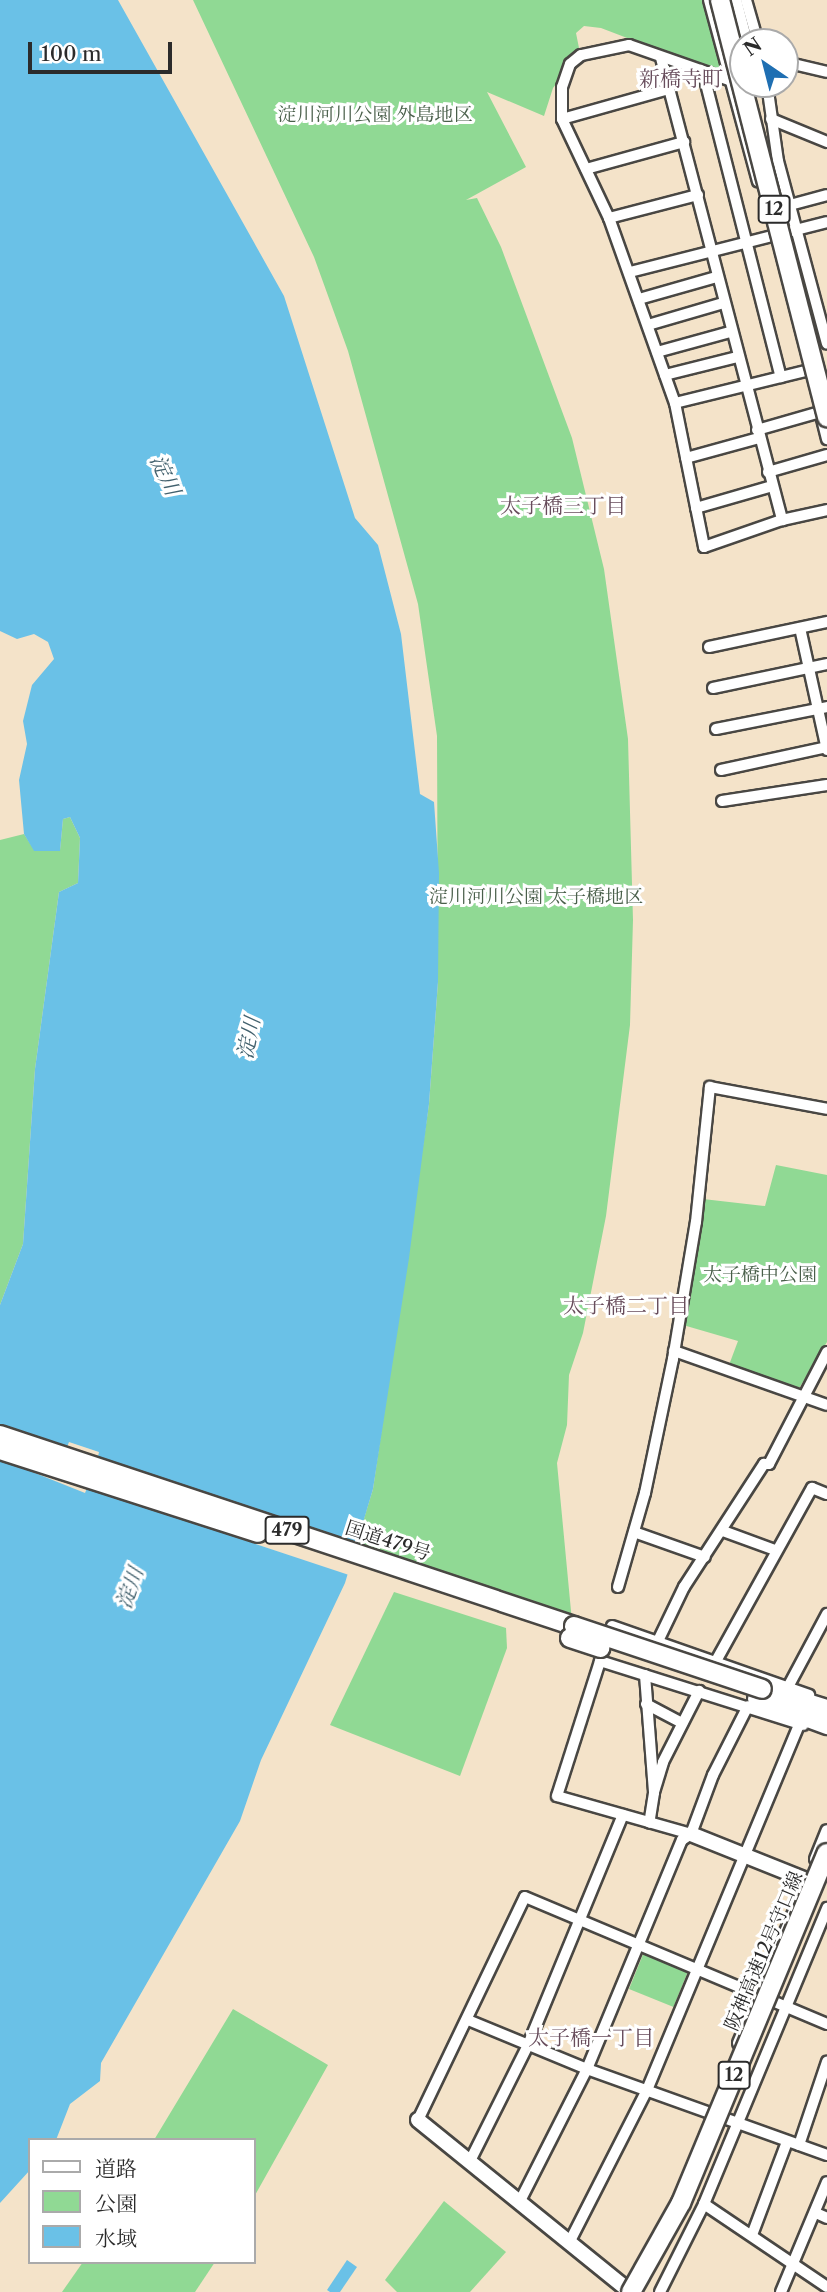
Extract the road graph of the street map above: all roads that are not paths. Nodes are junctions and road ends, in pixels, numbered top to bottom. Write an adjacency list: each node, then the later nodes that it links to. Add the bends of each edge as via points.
1 (709, 0): 7 (street)
2 (720, 0): 47 (highway, 12, bridge)
3 (732, 0): 5 (highway)
4 (746, 0): 6 (street)
5 (739, 28)
6 (754, 28)
7 (720, 45): 8 (street); 13 (street)
8 (729, 47)
9 (661, 58): 11 (street); 14 (street); 18 (street, via 629,45 575,59 562,87)
10 (799, 65): 12 (street)
11 (703, 72): 13 (street); 30 (street)
12 (827, 72)
13 (729, 80)
14 (669, 89): 18 (street); 20 (street)
15 (734, 98): 29 (street)
16 (757, 98): 42 (highway)
17 (769, 98): 19 (street)
18 (562, 119): 22 (street)
19 (771, 119): 21 (street); 25 (street)
20 (684, 142): 22 (street); 23 (street)
21 (827, 142)
22 (586, 169): 26 (street)
23 (698, 195): 26 (street); 31 (street)
24 (827, 195): 25 (street)
25 (790, 205): 28 (street)
26 (609, 218): 32 (street)
27 (827, 222): 28 (street)
28 (797, 230): 29 (street); 38 (street)
29 (773, 235): 30 (street); 42 (street)
30 (747, 241): 31 (street); 44 (street)
31 (710, 251): 32 (street); 33 (street)
32 (630, 272): 34 (street)
33 (716, 277): 34 (street); 35 (street)
34 (639, 299): 36 (street)
35 (723, 303): 36 (street); 37 (street)
36 (648, 325): 39 (street)
37 (730, 332): 39 (street); 40 (street)
38 (827, 344)
39 (657, 352): 43 (street)
40 (737, 357): 43 (street); 45 (street)
41 (827, 364): 42 (street)
42 (815, 368): 44 (street); 47 (street)
43 (665, 375): 46 (street)
44 (781, 377): 45 (street)
45 (744, 385): 46 (street); 48 (street)
46 (675, 403): 51 (street)
47 (824, 415): 48 (street); 49 (street)
48 (758, 434): 51 (street); 52 (street)
49 (827, 439)
50 (827, 455): 52 (street)
51 (686, 458): 54 (street)
52 (768, 472): 53 (street)
53 (772, 486): 54 (street); 56 (street)
54 (696, 508): 56 (street, via 704,547)
55 (827, 510): 56 (street)
56 (782, 520)
57 (827, 622): 58 (street)
58 (800, 628): 59 (street); 61 (street)
59 (709, 647)
60 (827, 664): 61 (street)
61 (809, 667): 62 (street); 63 (street)
62 (713, 688)
63 (822, 708): 64 (street); 65 (street)
64 (716, 729)
65 (827, 748): 66 (street)
66 (721, 770)
67 (827, 785): 68 (street)
68 (722, 801)
69 (827, 1109): 70 (street, via 710,1087 699,1197)
70 (674, 1351): 72 (street); 78 (street)
71 (827, 1352): 72 (street)
72 (803, 1394): 73 (street); 77 (street, via 769,1464 764,1464)
73 (827, 1405)
74 (0, 1435): 89 (highway, 国道479号 / 479, bridge)
75 (0, 1450): 89 (highway, 国道479号 / 479, bridge)
76 (827, 1494): 79 (street, via 812,1488)
77 (723, 1531): 79 (street); 80 (street)
78 (634, 1532): 80 (street); 81 (street)
79 (775, 1550): 85 (street)
80 (705, 1557): 84 (street, via 684,1587)
81 (618, 1587)
82 (826, 1618): 87 (street)
83 (612, 1626): 84 (street)
84 (658, 1641): 85 (street)
85 (716, 1661): 87 (street)
86 (645, 1675): 88 (street); 91 (street); 96 (street, via 600,1661 557,1796)
87 (788, 1687): 90 (street)
88 (699, 1691): 89 (street); 93 (street)
89 (756, 1698): 92 (highway, 479); 94 (street); 99 (street, via 713,1775)
90 (827, 1703)
91 (646, 1704): 93 (street); 95 (street)
92 (824, 1719): 94 (street)
93 (682, 1723): 95 (street)
94 (799, 1725): 101 (street)
95 (654, 1793): 97 (street)
96 (623, 1815): 97 (street); 105 (street)
97 (649, 1823): 99 (street)
98 (827, 1830): 102 (street)
99 (691, 1834): 101 (street); 106 (street, via 682,1840)
100 (827, 1853): 132 (highway, 阪神高速12号守口線 / 12, bridge, via 681,2203)
101 (745, 1856): 102 (street); 107 (street)
102 (806, 1880): 103 (street); 108 (street)
103 (827, 1886): 133 (highway, 阪神高速12号守口線, via 691,2210)
104 (827, 1908): 109 (street)
105 (579, 1921): 106 (street); 110 (street, via 524,1897); 112 (street)
106 (638, 1945): 107 (street); 114 (street)
107 (696, 1969): 108 (street); 115 (street)
108 (758, 1995): 109 (street); 116 (street)
109 (787, 2007): 111 (street); 118 (street)
110 (468, 2020): 112 (street); 117 (street)
111 (826, 2020)
112 (528, 2045): 114 (street); 122 (street)
113 (827, 2062): 120 (street)
114 (587, 2069): 115 (street); 124 (street)
115 (647, 2090): 116 (street); 129 (street)
116 (710, 2113): 118 (street); 132 (street, via 654,2244)
117 (418, 2120): 122 (street)
118 (736, 2124): 119 (street); 125 (street)
119 (787, 2141): 120 (street); 128 (street)
120 (799, 2145): 121 (street)
121 (827, 2155)
122 (470, 2161): 124 (street)
123 (827, 2182): 126 (street)
124 (520, 2201): 129 (street)
125 (704, 2204): 128 (street); 134 (street)
126 (816, 2213): 127 (street); 130 (street)
127 (827, 2218)
128 (752, 2235): 130 (street)
129 (570, 2241): 132 (street)
130 (796, 2265): 131 (street); 135 (street)
131 (827, 2287)
132 (628, 2291)
133 (645, 2292)
134 (660, 2292)
135 (781, 2292)

